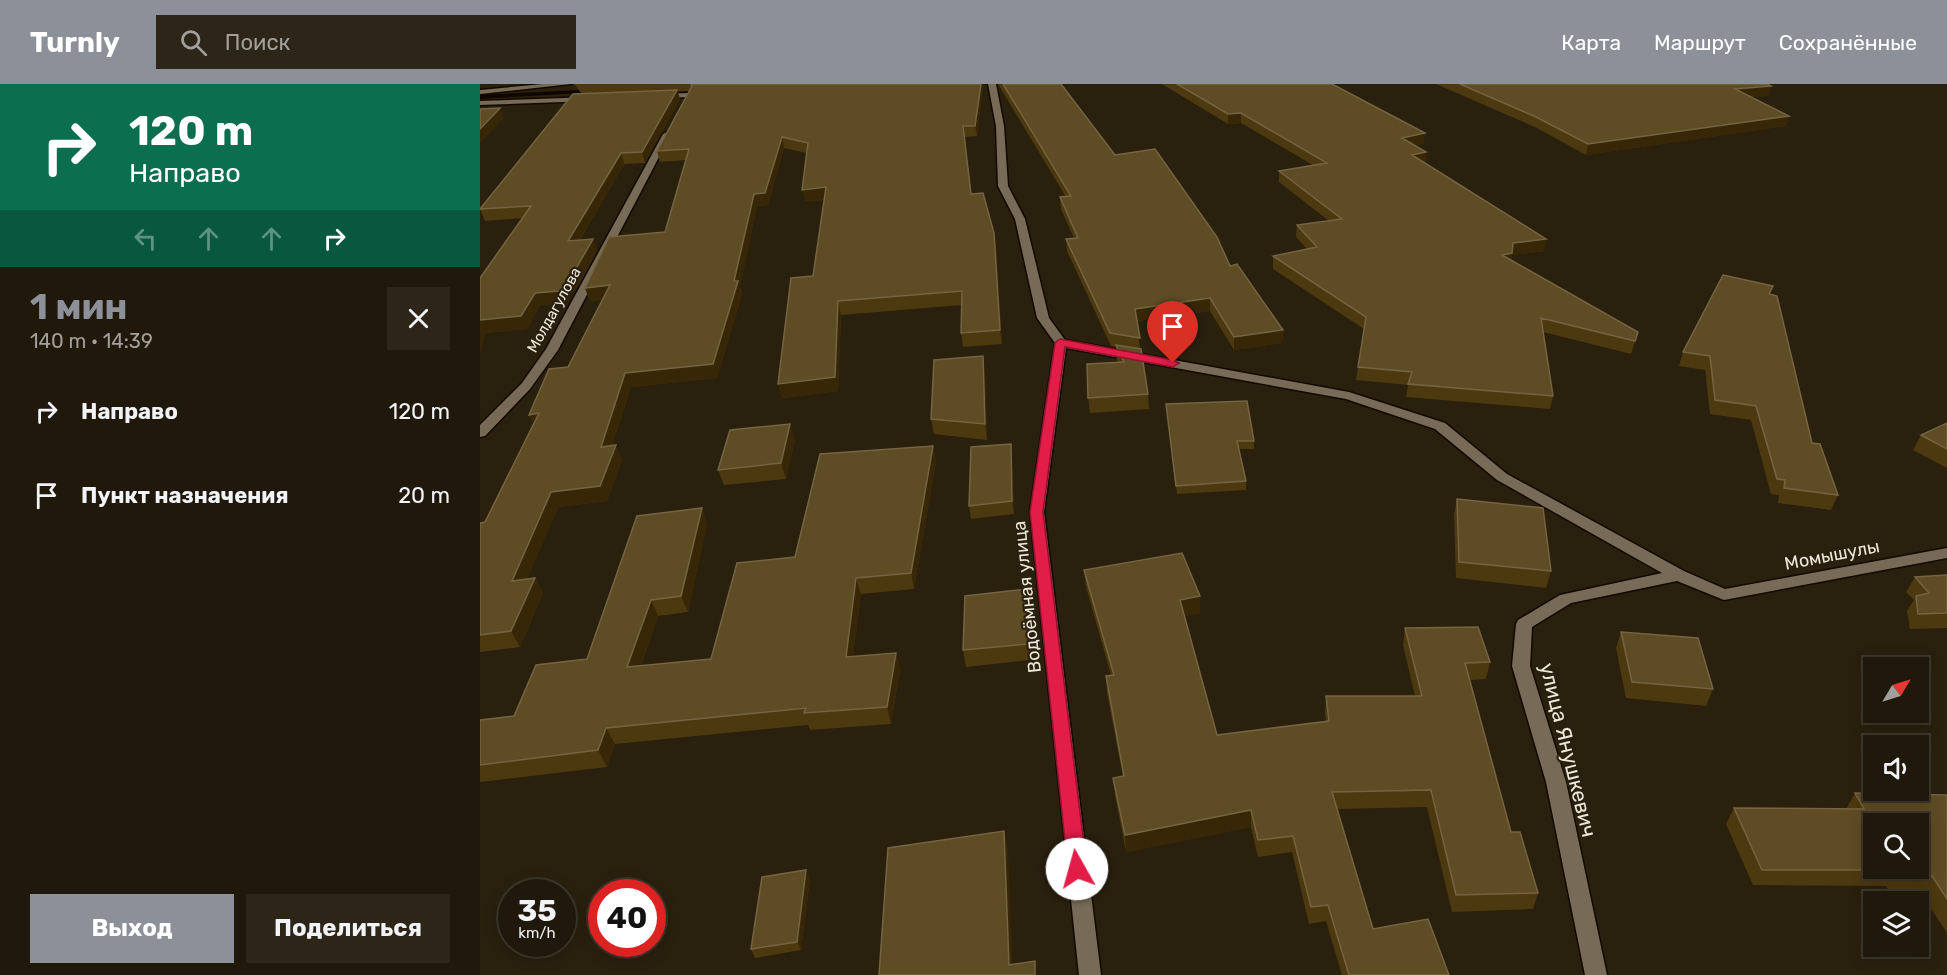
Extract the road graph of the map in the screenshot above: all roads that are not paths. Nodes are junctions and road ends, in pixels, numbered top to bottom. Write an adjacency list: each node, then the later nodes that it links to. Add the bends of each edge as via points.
1 (567, 84): 3 (street)
2 (992, 84): 9 (street, via 1000,126 1003,186 1020,219 1043,318)
3 (480, 92)
4 (655, 96): 6 (street)
5 (598, 98): 7 (street)
6 (686, 100)
7 (480, 103)
8 (673, 124): 10 (street, Молдагулова, via 552,350 526,386)
9 (1060, 343): 12 (street, via 1349,396 1440,426 1502,477); 13 (street, Водоёмная улица, via 1037,512)
10 (480, 432)
11 (1947, 553): 12 (street, Момышулы, via 1724,595)
12 (1678, 575): 14 (street, улица Янушкевич, via 1566,599 1524,624 1521,666 1556,782)
13 (1090, 975)
14 (1596, 975)

